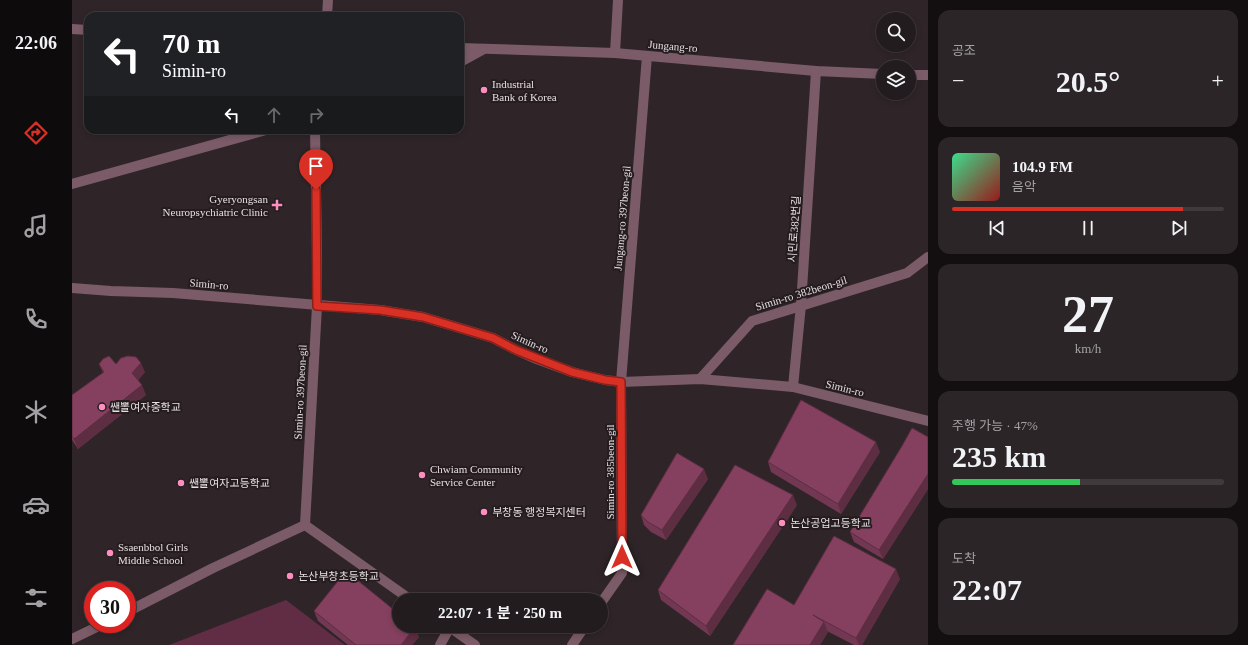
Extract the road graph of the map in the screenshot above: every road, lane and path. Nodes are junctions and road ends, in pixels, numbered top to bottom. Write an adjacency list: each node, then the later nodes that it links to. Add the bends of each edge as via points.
1 (328, 0): 3 (street)
2 (618, 0): 8 (street)
3 (327, 12)
4 (72, 29): 5 (street)
5 (84, 30)
6 (464, 48): 7 (street, Jungang-ro)
7 (482, 50): 8 (street, Jungang-ro); 10 (street)
8 (615, 53): 9 (street, Jungang-ro)
9 (647, 56): 11 (street, Jungang-ro); 23 (street, Jungang-ro 397beon-gil)
10 (464, 60)
11 (816, 71): 12 (street, Jungang-ro); 21 (street, 시민로382번길)
12 (876, 74)
13 (916, 74): 14 (street)
14 (928, 75)
15 (252, 134): 17 (street)
16 (315, 134): 20 (street, Simin-ro 397beon-gil)
17 (72, 184)
18 (928, 257): 21 (street, Simin-ro 382beon-gil, via 907,273)
19 (72, 288): 20 (street, Simin-ro, via 173,293)
20 (317, 306): 23 (street, Simin-ro, via 380,310 423,317 493,338 572,372); 26 (street, Simin-ro 397beon-gil)
21 (802, 306): 22 (street, Simin-ro 382beon-gil, via 752,321); 24 (street, 시민로382번길)
22 (700, 379): 23 (street, Simin-ro); 24 (street, Simin-ro)
23 (621, 382): 28 (street, Simin-ro 385beon-gil, via 622,573)
24 (793, 387): 25 (street, Simin-ro)
25 (928, 421)
26 (305, 525): 27 (street); 29 (street)
27 (401, 593)
28 (608, 593)
29 (136, 607)
30 (85, 633): 34 (street)
31 (446, 633): 35 (street)
32 (458, 633): 36 (street)
33 (580, 633): 37 (street)
34 (72, 639)
35 (440, 645)
36 (475, 645)
37 (572, 645)

